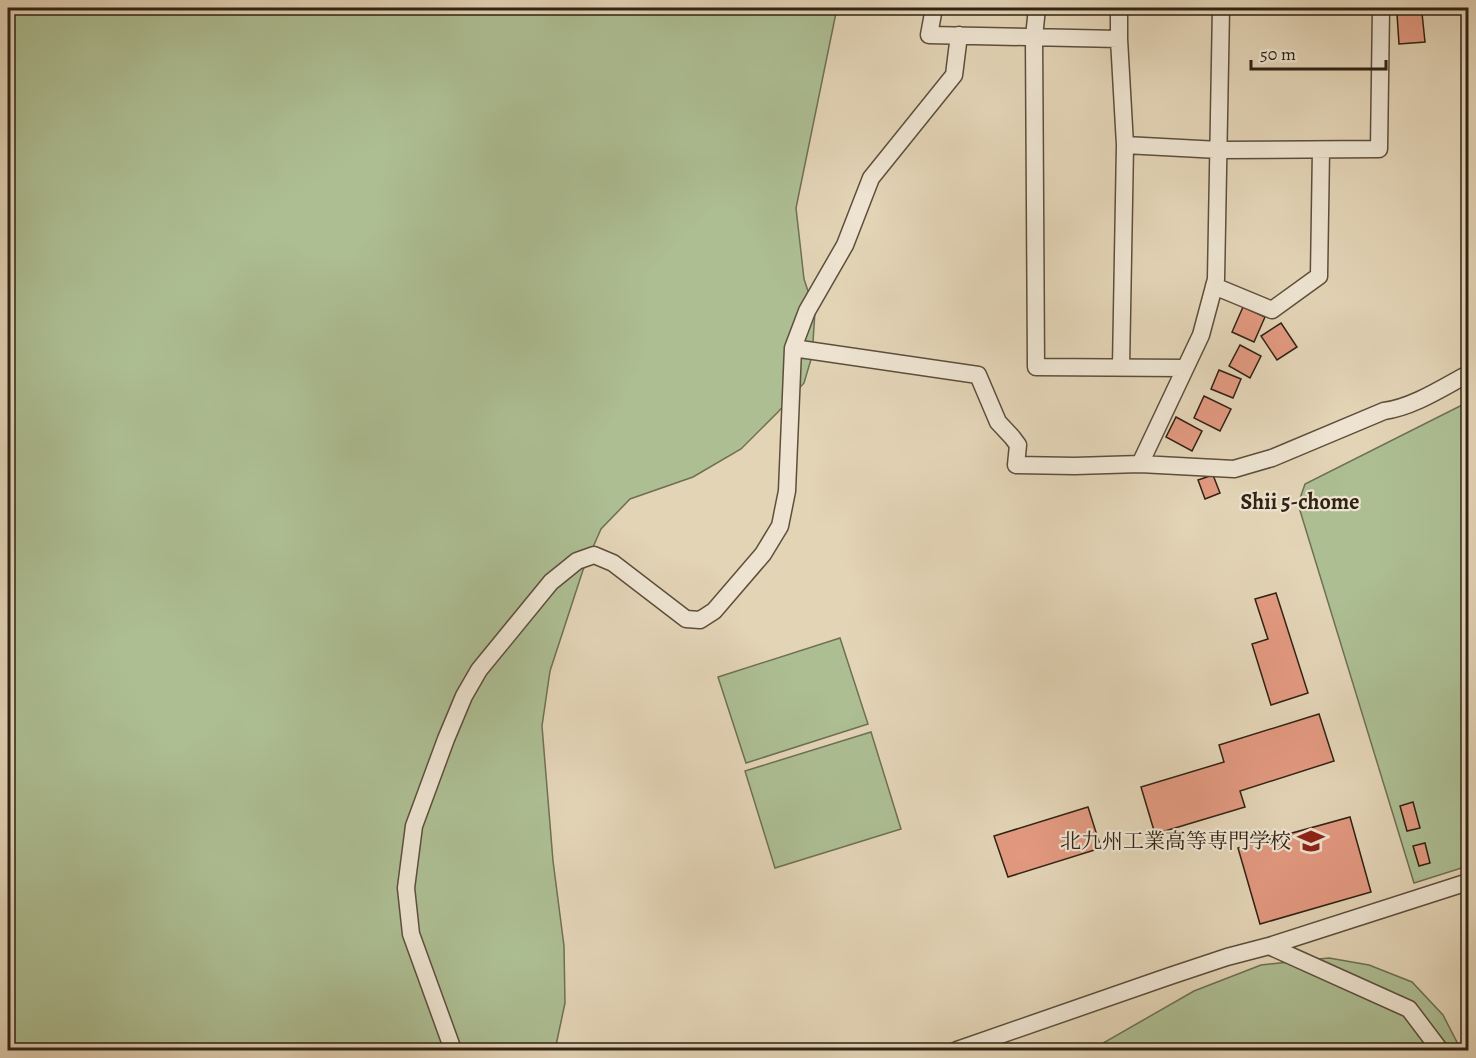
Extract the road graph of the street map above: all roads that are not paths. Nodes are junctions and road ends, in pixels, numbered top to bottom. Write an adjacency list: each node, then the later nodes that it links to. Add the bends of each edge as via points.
1 (934, 8): 6 (street, via 929,35)
2 (1037, 8): 7 (street)
3 (1119, 8): 8 (street)
4 (1221, 8): 10 (street)
5 (1381, 8): 11 (street, via 1380,149)
6 (959, 35): 7 (street); 13 (street, via 954,75 871,178 845,245 807,311)
7 (1034, 37): 8 (street); 14 (street, via 1036,367)
8 (1119, 39): 9 (street)
9 (1125, 145): 10 (street); 14 (street)
10 (1219, 150): 11 (street); 12 (street)
11 (1322, 150): 12 (street, via 1319,276 1272,310)
12 (1214, 286): 15 (street, via 1201,335)
13 (793, 348): 17 (street, via 978,375 998,422 1018,445 1016,465); 20 (street, via 787,491 780,526 763,554 714,611 700,620 686,618 613,563 594,555 577,561 551,582 479,670 464,696 414,826 406,888 411,934)
14 (1121, 367): 15 (street)
15 (1184, 368): 17 (street)
16 (1468, 374): 17 (street, via 1407,405 1234,469)
17 (1140, 464)
18 (1468, 882): 19 (street)
19 (1269, 946): 21 (street); 22 (street, via 1409,1009)
20 (453, 1050)
21 (957, 1050)
22 (1440, 1050)

